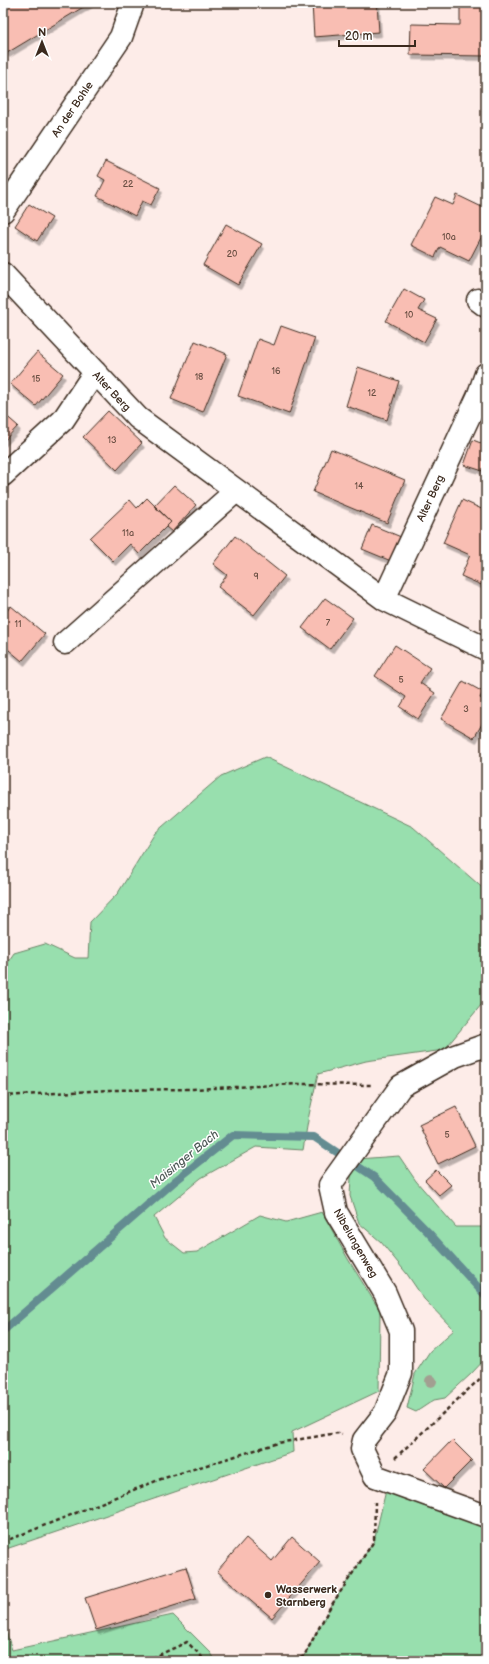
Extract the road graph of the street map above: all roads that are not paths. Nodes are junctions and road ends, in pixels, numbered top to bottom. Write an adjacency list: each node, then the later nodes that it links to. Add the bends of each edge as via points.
1 (131, 3): 2 (street, An der Bohle, via 121,37)
2 (3, 211)
3 (3, 274): 4 (street, Alter Berg)
4 (96, 372): 6 (street, via 63,420); 7 (street, Alter Berg, via 138,418)
5 (486, 374): 8 (street, Alter Berg, via 478,397)
6 (3, 475)
7 (236, 491): 8 (street, Alter Berg); 9 (street)
8 (384, 599): 10 (street, Alter Berg)
9 (65, 643)
10 (486, 649)
11 (486, 1045): 12 (street, Nibelungenweg, via 455,1056 401,1086 330,1185 336,1212 385,1293 401,1331 401,1373 385,1413 364,1440 362,1449 376,1476)
12 (486, 1516)

